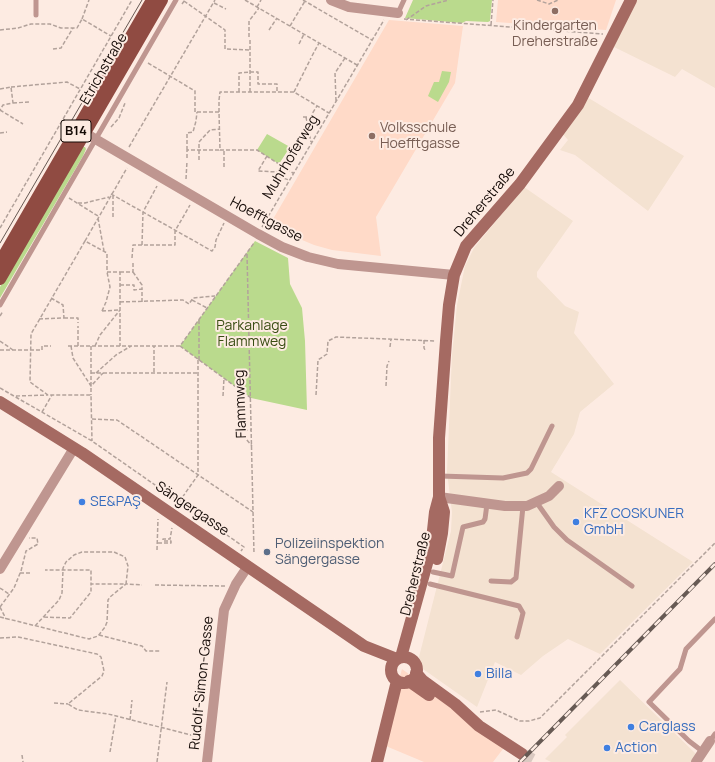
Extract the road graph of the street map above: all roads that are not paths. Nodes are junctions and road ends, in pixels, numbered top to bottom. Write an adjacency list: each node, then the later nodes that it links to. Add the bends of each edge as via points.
1 (36, 0): 8 (lane)
2 (152, 0): 11 (main road, Etrichstraße / B14)
3 (162, 0): 10 (main road, Etrichstraße / B14)
4 (176, 0): 10 (lane)
5 (331, 0): 9 (street, via 349,7)
6 (404, 0): 9 (lane)
7 (631, 0): 12 (street, Dreherstraße, via 578,105 520,184 466,246)
8 (36, 14)
9 (398, 16)
10 (90, 136): 12 (street, Hoefftgasse, via 258,234 308,257 338,264); 13 (main road, Etrichstraße / B14); 14 (lane)
11 (0, 262)
12 (454, 275): 18 (street, Dreherstraße, via 446,341)
13 (0, 279)
14 (0, 305)
15 (0, 402): 17 (street, Sängergasse)
16 (552, 426): 18 (lane, via 527,473 503,478)
17 (74, 448): 24 (street, Sängergasse); 25 (street)
18 (439, 476): 20 (street, Dreherstraße)
19 (559, 486): 21 (street)
20 (439, 497): 22 (street); 26 (street, Dreherstraße, via 444,512); 33 (street, Dreherstraße, via 431,549)
21 (537, 503): 23 (street); 29 (lane, via 567,540)
22 (487, 504): 23 (street); 26 (lane, via 483,522 463,527 452,576)
23 (523, 506): 27 (lane, via 516,578 511,582)
24 (248, 566): 32 (street, Sängergasse); 39 (street, Rudolf-Simon-Gasse, via 224,610)
25 (0, 569)
26 (433, 572): 28 (street, Dreherstraße)
27 (491, 581)
28 (430, 584): 31 (lane, via 519,606 522,613); 33 (street, Dreherstraße)
29 (632, 586)
30 (715, 620): 37 (lane, via 686,649 680,669 649,702 689,741)
31 (517, 638)
32 (364, 646): 33 (street, Sängergasse); 34 (street, Sängergasse)
33 (402, 658): 34 (street, via 393,662); 35 (street, via 415,663)
34 (391, 670): 35 (street, via 392,676)
35 (407, 678): 38 (street); 40 (street)
36 (712, 737): 37 (street)
37 (702, 750): 41 (street)
38 (522, 754)
39 (207, 762)
40 (377, 762)
41 (696, 762)

